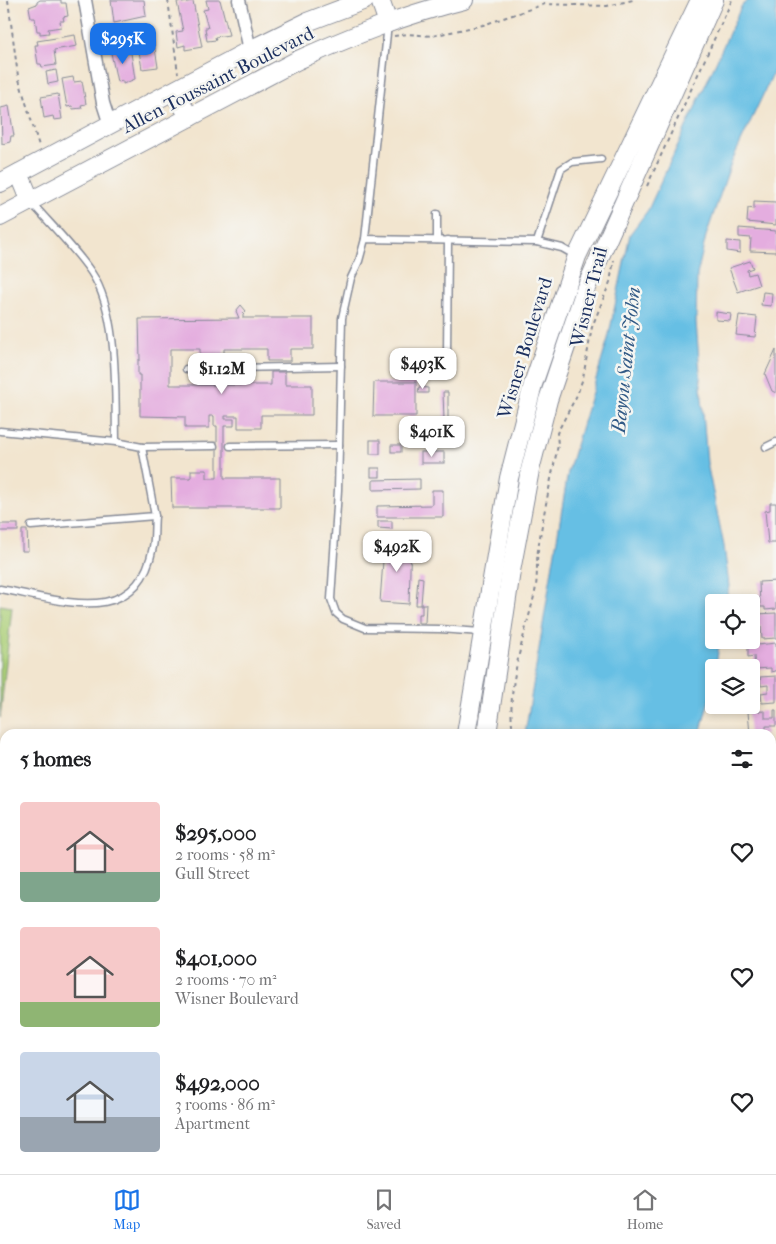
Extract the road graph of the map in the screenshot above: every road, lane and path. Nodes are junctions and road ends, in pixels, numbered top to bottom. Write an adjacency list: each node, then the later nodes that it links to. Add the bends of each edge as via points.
1 (8, 0): 18 (path, via 18,76)
2 (85, 0): 16 (street, via 102,103)
3 (168, 0): 14 (path)
4 (240, 0): 13 (street)
5 (366, 0): 13 (street, Allen Toussaint Boulevard, via 307,22)
6 (380, 0): 12 (street)
7 (464, 0): 12 (street, Allen Toussaint Boulevard)
8 (632, 0): 12 (path, via 607,6 545,4 483,25 432,36)
9 (700, 0): 19 (street, Wisner Boulevard)
10 (714, 0): 21 (street, Wisner Boulevard)
11 (732, 0): 23 (path)
12 (388, 30): 15 (street, Allen Toussaint Boulevard, via 349,37); 27 (lane)
13 (250, 50): 14 (street, Allen Toussaint Boulevard)
14 (176, 90): 15 (street); 16 (street, Allen Toussaint Boulevard)
15 (190, 117): 24 (street, Allen Toussaint Boulevard)
16 (110, 125): 18 (street, Allen Toussaint Boulevard)
17 (600, 159): 30 (lane, via 572,162 562,169)
18 (43, 160): 20 (street, Allen Toussaint Boulevard)
19 (619, 164): 21 (street); 32 (street, Wisner Boulevard)
20 (19, 173): 22 (street, Allen Toussaint Boulevard); 24 (street)
21 (636, 174): 33 (street, Wisner Boulevard)
22 (0, 183)
23 (644, 193)
24 (31, 202): 26 (street, Allen Toussaint Boulevard); 38 (lane, via 92,274 105,303 115,380)
25 (437, 214): 28 (lane)
26 (0, 217)
27 (365, 239): 28 (lane); 35 (lane, via 346,296)
28 (437, 240): 29 (lane)
29 (448, 240): 30 (lane); 34 (lane)
30 (537, 242): 32 (lane, via 562,248)
31 (615, 253): 51 (path, Wisner Trail, via 610,282 592,327 583,378 557,433 558,445 540,535 535,592 514,674 510,717)
32 (577, 256): 33 (street); 48 (street, Wisner Boulevard, via 533,384 509,478)
33 (596, 265): 50 (street, Wisner Boulevard, via 553,383 530,470)
34 (447, 356)
35 (341, 366): 36 (lane); 40 (lane)
36 (186, 369)
37 (0, 431): 38 (lane)
38 (116, 442): 43 (lane)
39 (776, 442): 44 (lane)
40 (339, 445): 42 (lane); 48 (lane, via 331,599 336,613 365,628 440,628)
41 (214, 446): 43 (lane)
42 (230, 446)
43 (142, 447): 45 (lane)
44 (766, 447)
45 (155, 516): 46 (lane); 47 (lane, via 154,547 139,584 114,602 88,605)
46 (31, 526)
47 (0, 589)
48 (483, 632): 49 (street, Wisner Boulevard)
49 (467, 729)
50 (488, 729)
51 (512, 729)

